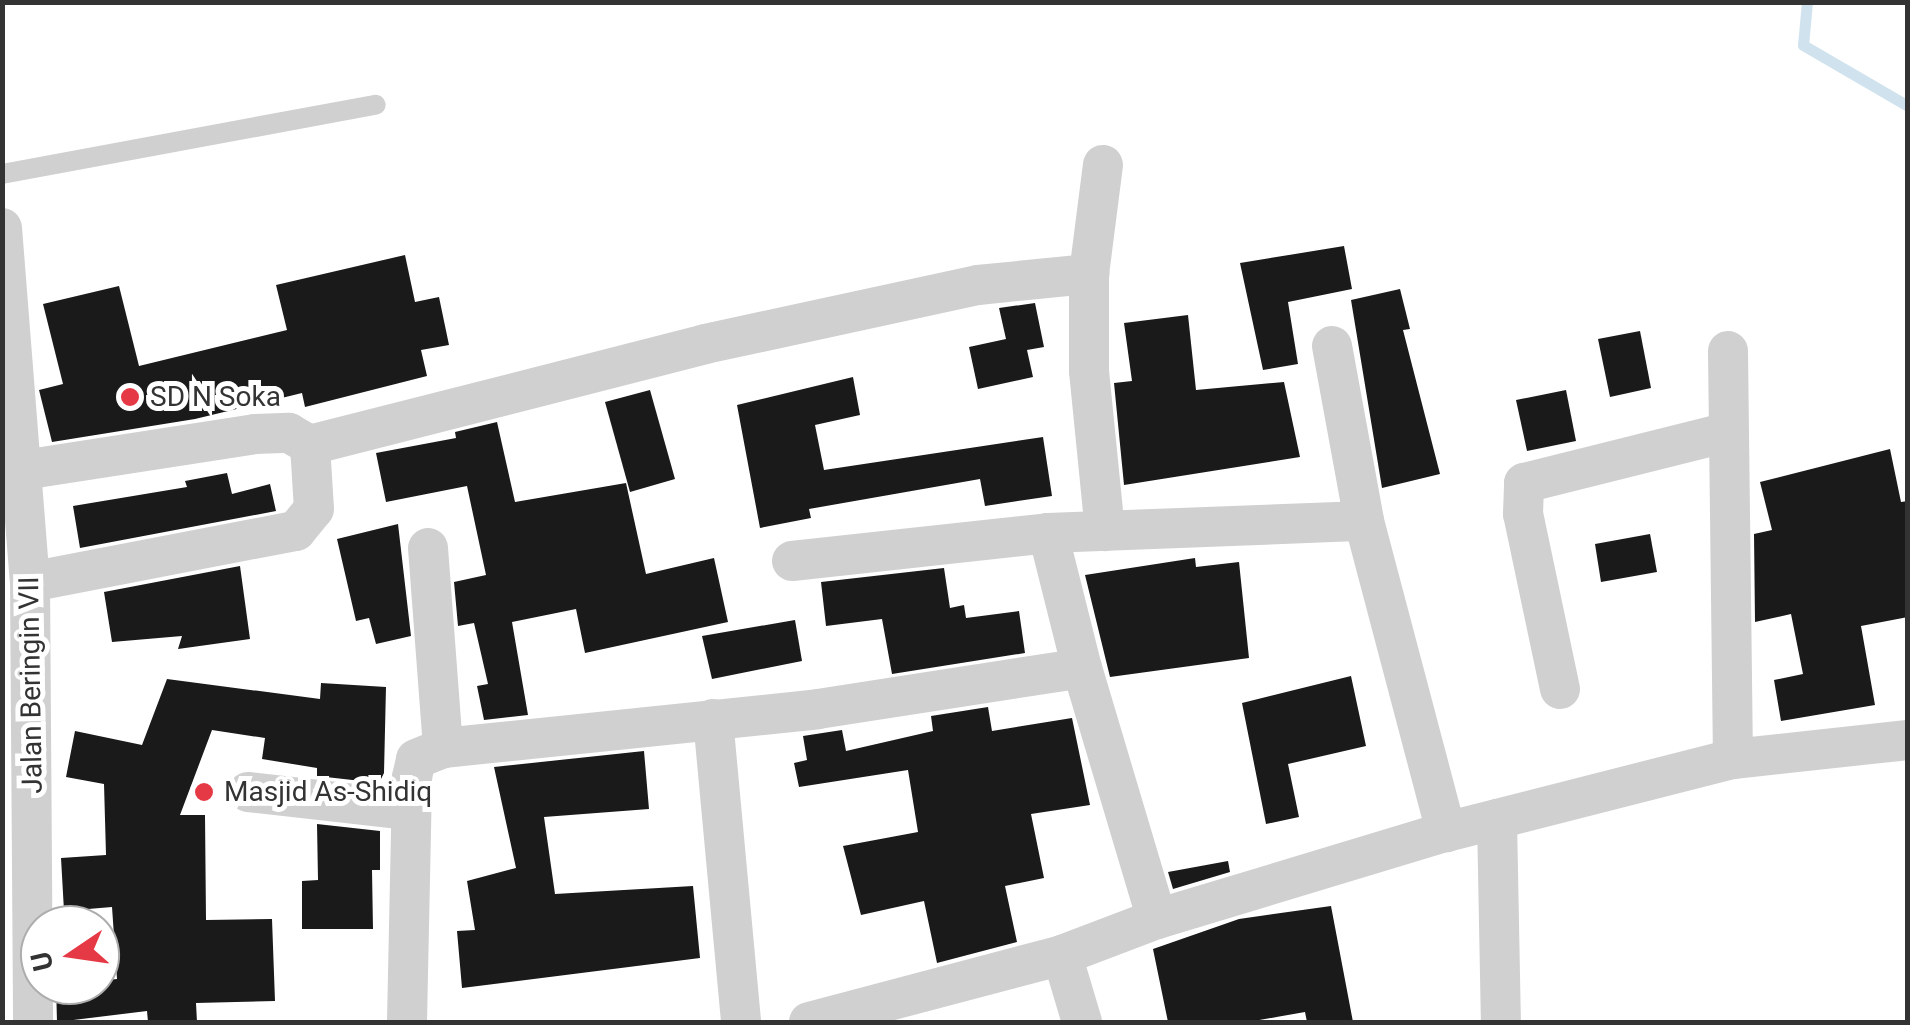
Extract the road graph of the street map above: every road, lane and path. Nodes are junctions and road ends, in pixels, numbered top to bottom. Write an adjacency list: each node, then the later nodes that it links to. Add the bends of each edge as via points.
1 (376, 104): 3 (lane)
2 (1103, 164): 5 (street)
3 (2, 174)
4 (2, 228): 10 (street, Jalan Beringin VII)
5 (1089, 274): 9 (street, via 978,284 704,344); 12 (street, via 1089,371)
6 (1332, 346): 11 (street)
7 (1728, 351): 8 (street)
8 (1725, 434): 18 (street, via 1524,483 1523,514); 22 (street)
9 (310, 445): 10 (street, via 289,433 266,432); 16 (street, via 314,509 296,530)
10 (23, 470): 16 (street, Jalan Beringin VII)
11 (1364, 521): 12 (street); 26 (street)
12 (1104, 531): 13 (street)
13 (1048, 534): 15 (street); 17 (street)
14 (428, 548): 21 (street)
15 (792, 561)
16 (30, 582): 31 (street, Jalan Beringin VII)
17 (1082, 668): 19 (street); 27 (street)
18 (1560, 689)
19 (713, 719): 21 (street); 29 (street)
20 (1908, 740): 22 (street)
21 (443, 748): 24 (street, via 416,759)
22 (1733, 759): 25 (street)
23 (248, 792): 24 (street)
24 (409, 810): 30 (street)
25 (1498, 818): 26 (street); 34 (street)
26 (1446, 832): 27 (street)
27 (1150, 906): 28 (street)
28 (1062, 955): 32 (street); 33 (street)
29 (741, 1010)
30 (406, 1012)
31 (34, 1022)
32 (808, 1022)
33 (1082, 1022)
34 (1501, 1022)

